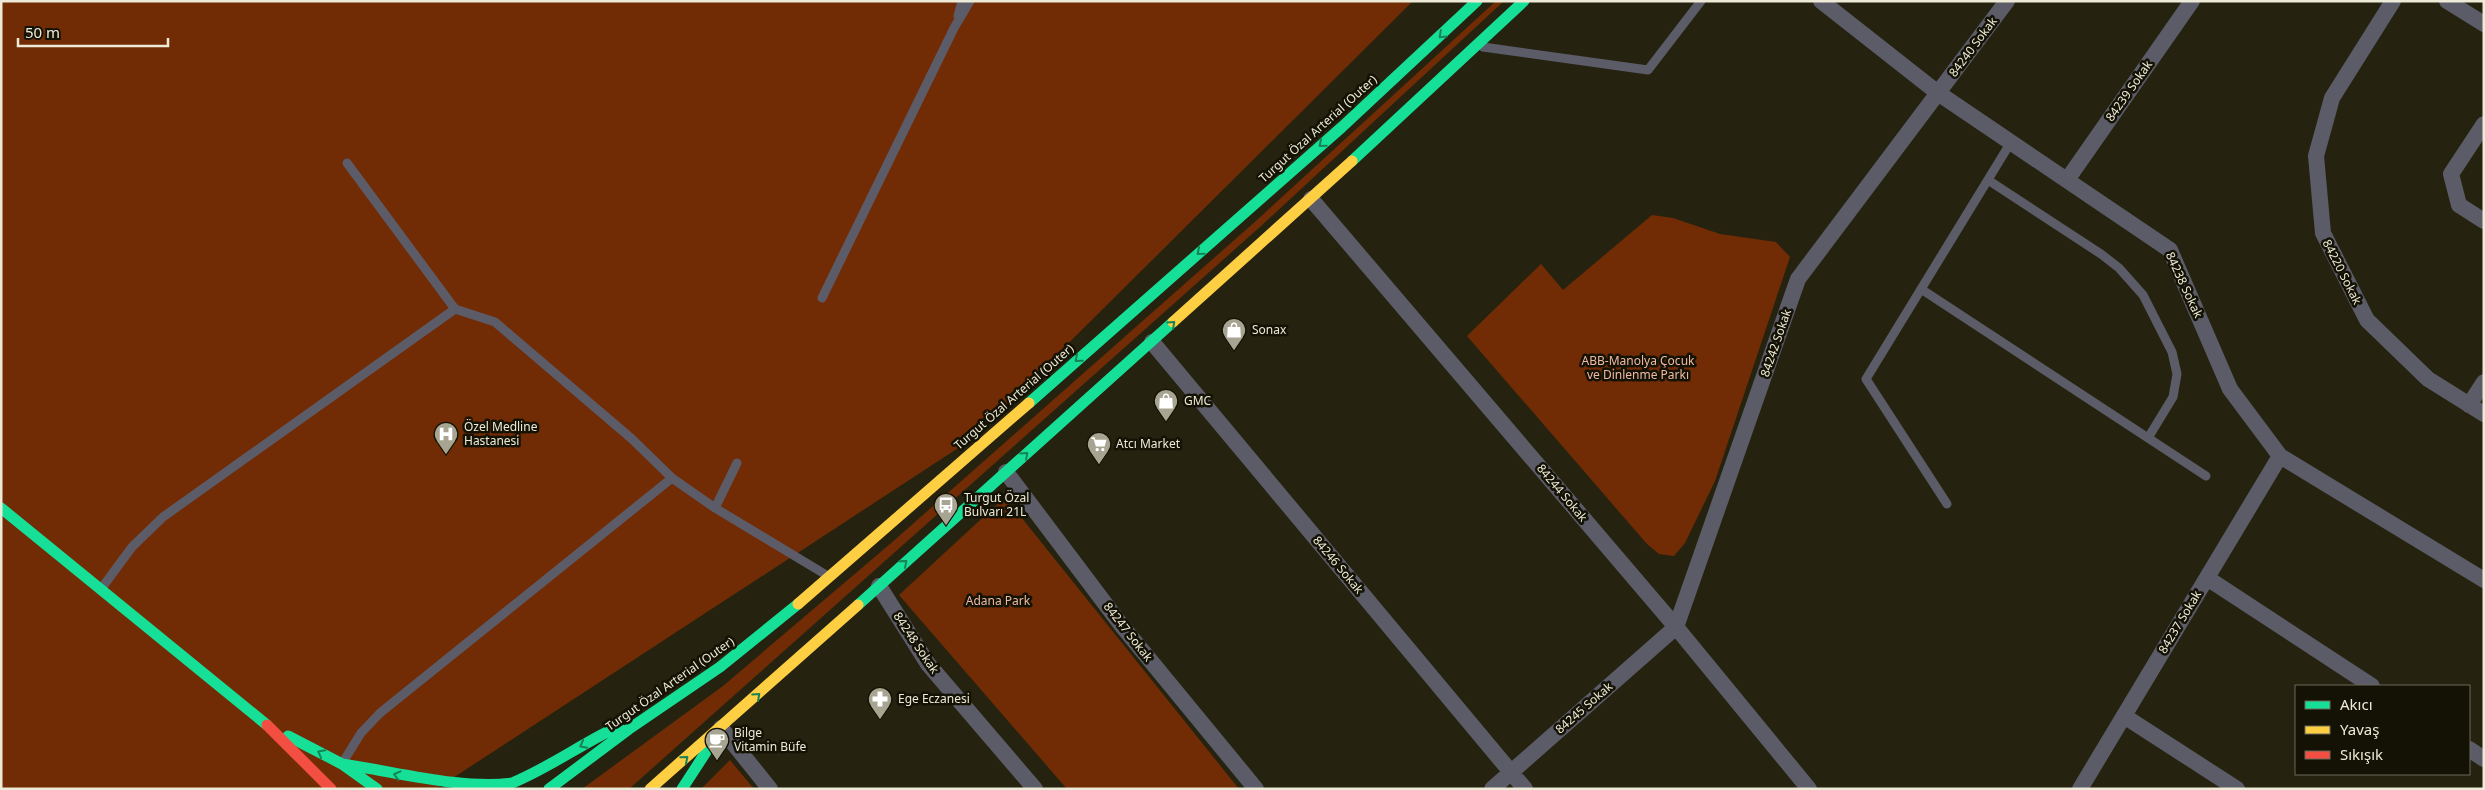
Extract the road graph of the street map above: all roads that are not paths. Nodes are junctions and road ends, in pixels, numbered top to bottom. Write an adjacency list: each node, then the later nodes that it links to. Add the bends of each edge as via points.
1 (962, 1): 12 (lane)
2 (970, 1): 12 (lane)
3 (1477, 1): 38 (main road, Turgut Özal Arterial (Outer), one-way to 38, via 1334,134)
4 (1524, 1): 13 (main road)
5 (1701, 1): 13 (lane, via 1648,70)
6 (1820, 1): 14 (street, 84238 Sokak)
7 (2007, 1): 14 (street, 84240 Sokak)
8 (2192, 1): 19 (street, 84239 Sokak)
9 (2393, 1): 27 (street, 84220 Sokak, via 2332,98 2316,156 2323,233 2366,320 2428,379)
10 (2447, 1): 11 (street)
11 (2484, 24)
12 (954, 28): 23 (lane)
13 (1478, 46): 20 (main road)
14 (1938, 93): 16 (street, 84238 Sokak); 43 (street, 84242 Sokak, via 1798,279)
15 (2484, 124): 21 (street, via 2451,174 2459,205)
16 (2011, 142): 18 (lane); 19 (street, 84238 Sokak)
17 (347, 162): 24 (lane)
18 (1988, 180): 22 (lane); 29 (lane, via 2101,254 2143,295 2172,352 2177,374 2173,397)
19 (2067, 180): 30 (street, 84238 Sokak, via 2170,250 2230,389)
20 (1311, 199): 25 (main road, one-way to 20); 43 (street, 84244 Sokak)
21 (2484, 221)
22 (1921, 289): 29 (lane); 35 (lane, via 1866,379)
23 (822, 298)
24 (455, 309): 34 (lane, via 495,322 632,439); 42 (lane, via 163,517 132,547)
25 (1152, 342): 32 (main road, one-way to 25); 52 (street, 84246 Sokak)
26 (2484, 382): 27 (street)
27 (2469, 405): 28 (street, 84220 Sokak)
28 (2484, 414)
29 (2148, 438): 33 (lane)
30 (2280, 456): 39 (street, 84237 Sokak); 40 (street, 84238 Sokak)
31 (737, 464): 37 (lane)
32 (1006, 472): 41 (main road, one-way to 32); 60 (street, 84247 Sokak, via 1122,626)
33 (2206, 476)
34 (672, 478): 37 (lane); 51 (lane, via 380,713 361,733)
35 (1947, 504)
36 (1, 508): 42 (main road)
37 (715, 508): 38 (lane)
38 (830, 578): 48 (main road, Turgut Özal Arterial (Outer), via 720,667)
39 (2207, 578): 44 (street); 45 (street, 84237 Sokak)
40 (2484, 580)
41 (879, 586): 47 (main road, one-way to 41); 59 (street, 84248 Sokak, via 928,664)
42 (100, 589): 46 (main road)
43 (1676, 627): 52 (street, 84245 Sokak); 63 (street, 84244 Sokak)
44 (2370, 685)
45 (2124, 716): 64 (street, 84237 Sokak); 65 (street)
46 (269, 726): 51 (main road, one-way to 46); 53 (main road)
47 (721, 728): 56 (main road, one-way to 47); 57 (main road); 58 (street)
48 (629, 729): 51 (main road, one-way to 51, via 607,732 511,783 496,786 446,787); 55 (main road, Turgut Özal Arterial (Outer))
49 (2470, 750): 50 (street)
50 (2484, 759)
51 (342, 764): 54 (main road)
52 (1511, 773): 61 (street, 84245 Sokak); 62 (street, 84246 Sokak)
53 (331, 789)
54 (376, 789)
55 (549, 789)
56 (650, 789)
57 (682, 789)
58 (770, 789)
59 (1036, 789)
60 (1256, 789)
61 (1492, 789)
62 (1525, 789)
63 (1809, 789)
64 (2080, 789)
65 (2237, 789)

